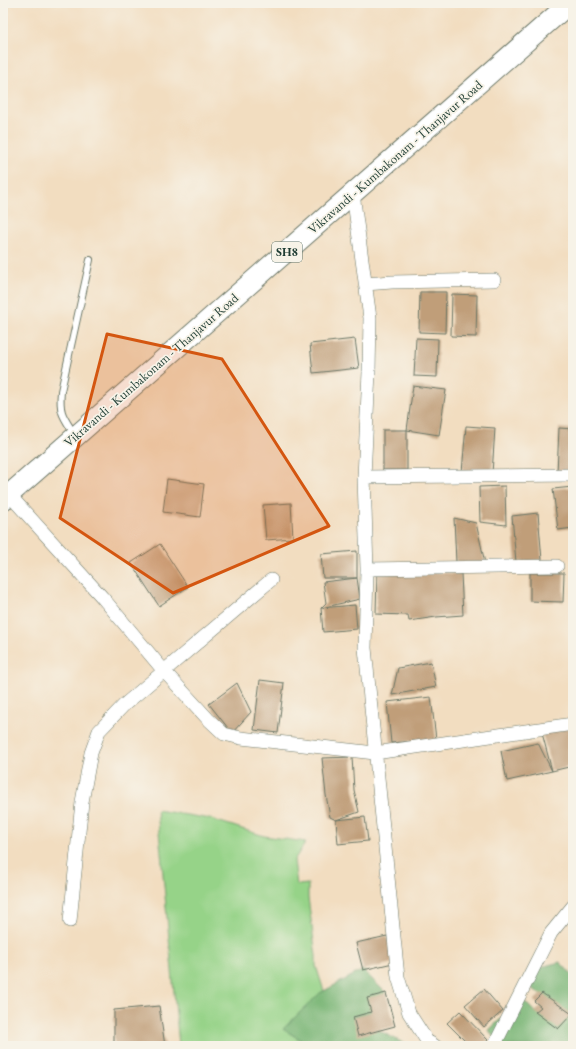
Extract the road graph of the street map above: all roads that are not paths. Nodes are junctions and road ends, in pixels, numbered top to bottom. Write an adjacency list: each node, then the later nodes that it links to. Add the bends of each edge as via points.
1 (570, 3): 2 (main road, Vikravandi - Kumbakonam - Thanjavur Road / SH8)
2 (353, 194): 5 (street); 6 (main road, Vikravandi - Kumbakonam - Thanjavur Road / SH8)
3 (90, 260): 6 (lane, via 61,391 60,405 63,417)
4 (494, 280): 5 (street)
5 (365, 284): 8 (street, via 370,318)
6 (76, 436): 9 (main road, Vikravandi - Kumbakonam - Thanjavur Road / SH8)
7 (573, 475): 8 (street)
8 (364, 477): 11 (street)
9 (5, 494): 13 (street, via 102,597)
10 (557, 566): 11 (street)
11 (366, 569): 15 (street, via 365,648)
12 (272, 580): 13 (street)
13 (164, 671): 15 (street, via 224,734); 17 (street, via 124,705 99,731 91,753 82,802)
14 (573, 724): 15 (street)
15 (375, 753): 18 (street, via 398,977 409,1013 427,1041)
16 (573, 906): 19 (street, via 551,933)
17 (70, 921)
18 (435, 1046)
19 (494, 1046)

